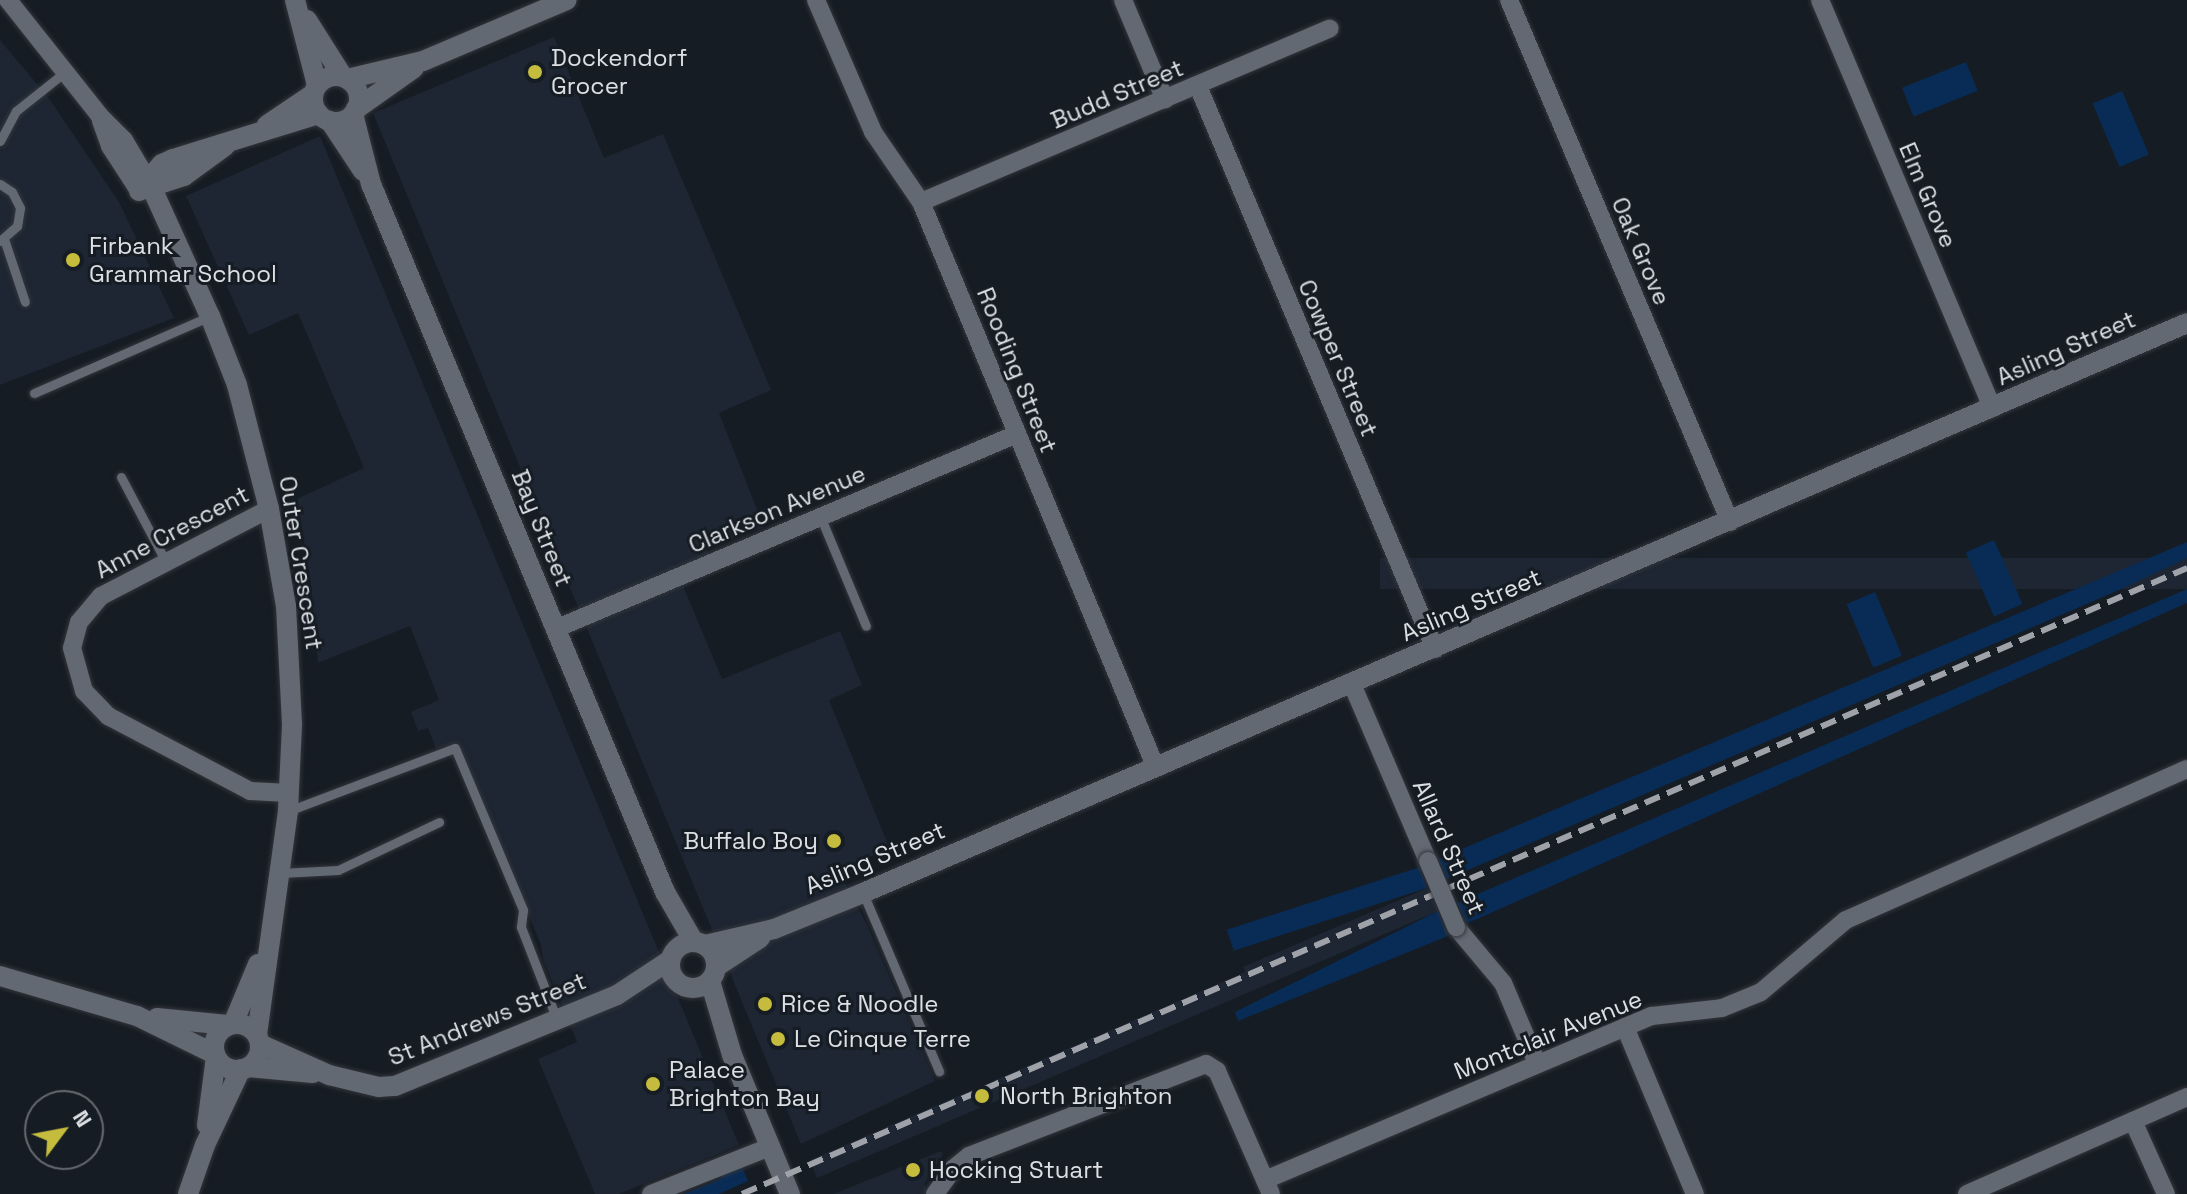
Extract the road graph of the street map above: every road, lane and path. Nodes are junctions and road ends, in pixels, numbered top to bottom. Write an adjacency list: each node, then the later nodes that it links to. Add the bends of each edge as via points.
1 (8, 0): 10 (street, Outer Crescent)
2 (567, 0): 9 (street)
3 (816, 0): 22 (street, Rooding Street, via 873,132)
4 (1123, 0): 14 (street)
5 (1509, 0): 33 (street, Oak Grove)
6 (1820, 0): 28 (street, Elm Grove)
7 (295, 2): 11 (street); 13 (street)
8 (1330, 28): 12 (street, Budd Street)
9 (423, 61): 11 (street); 15 (street)
10 (66, 71): 18 (lane, via 16,111); 21 (street, Outer Crescent, via 99,115 110,146)
11 (345, 78): 13 (street, via 329,76); 15 (street, via 357,89)
12 (1198, 86): 14 (street, Budd Street); 37 (street, Cowper Street)
13 (315, 89): 16 (street); 17 (street)
14 (1165, 100): 22 (street, Budd Street)
15 (355, 112): 16 (street, via 343,121); 20 (street, Bay Street)
16 (324, 118): 17 (street); 20 (street, Bay Street)
17 (260, 130): 21 (street, via 225,146 184,176)
18 (0, 141)
19 (0, 184): 23 (lane, via 12,192 20,208 17,226)
20 (371, 184): 36 (street, Bay Street)
21 (147, 185): 25 (street, Outer Crescent)
22 (921, 202): 29 (street, Rooding Street)
23 (2, 240): 24 (lane)
24 (25, 302)
25 (210, 316): 27 (lane); 31 (street, Outer Crescent, via 252,436)
26 (2187, 323): 28 (street, Asling Street)
27 (34, 393)
28 (1992, 408): 33 (street, Asling Street)
29 (1017, 434): 32 (street, Clarkson Avenue); 39 (street, Rooding Street)
30 (121, 477): 34 (lane)
31 (269, 509): 34 (street, Anne Crescent); 41 (street, Outer Crescent, via 291,666)
32 (820, 516): 35 (lane); 36 (street, Clarkson Avenue)
33 (1730, 522): 37 (street, Asling Street)
34 (165, 560): 41 (street, Anne Crescent, via 88,607 72,648 84,691 108,716 226,780)
35 (866, 626)
36 (555, 629): 47 (street, Bay Street)
37 (1435, 649): 38 (street, Asling Street)
38 (1352, 684): 39 (street, Asling Street); 57 (street, Allard Street, bridge, via 1456,927 1503,983)
39 (1156, 768): 44 (street, Asling Street)
40 (2187, 769): 54 (street, Montclair Avenue, via 1846,920 1761,992 1722,1008 1652,1016)
41 (288, 802): 43 (street, Outer Crescent); 52 (lane, via 455,748 523,910 521,927)
42 (439, 822): 43 (lane, via 338,870)
43 (281, 873): 46 (street, Outer Crescent)
44 (863, 893): 45 (street, Asling Street); 59 (lane)
45 (774, 929): 47 (street, Asling Street); 49 (street, Asling Street)
46 (269, 934): 53 (street, Outer Crescent); 55 (street, Outer Crescent)
47 (686, 949): 49 (street, via 670,968); 49 (street, via 714,954); 50 (street, St Andrews Street)
48 (0, 976): 51 (street)
49 (699, 980): 50 (street, St Andrews Street); 64 (street)
50 (617, 995): 52 (street, St Andrews Street)
51 (137, 1016): 53 (street); 56 (street)
52 (557, 1020): 60 (street, St Andrews Street, via 395,1086)
53 (230, 1025): 55 (street, via 246,1025); 56 (street, via 215,1040)
54 (1625, 1027): 57 (street, Montclair Avenue); 70 (street)
55 (258, 1039): 58 (street, via 257,1057); 60 (street, St Andrews Street)
56 (216, 1055): 58 (street, via 226,1067); 63 (street)
57 (1537, 1063): 65 (street, Montclair Avenue)
58 (244, 1068): 60 (street, St Andrews Street); 63 (street)
59 (939, 1071)
60 (329, 1075)
61 (2187, 1097): 62 (street)
62 (2133, 1121): 71 (street); 72 (street)
63 (205, 1145): 66 (street)
64 (770, 1147): 67 (street); 68 (street)
65 (1268, 1187): 69 (street, via 1217,1071 1206,1064 969,1156)
66 (188, 1194)
67 (651, 1194)
68 (790, 1194)
69 (935, 1194)
70 (1695, 1194)
71 (1967, 1194)
72 (2166, 1194)

